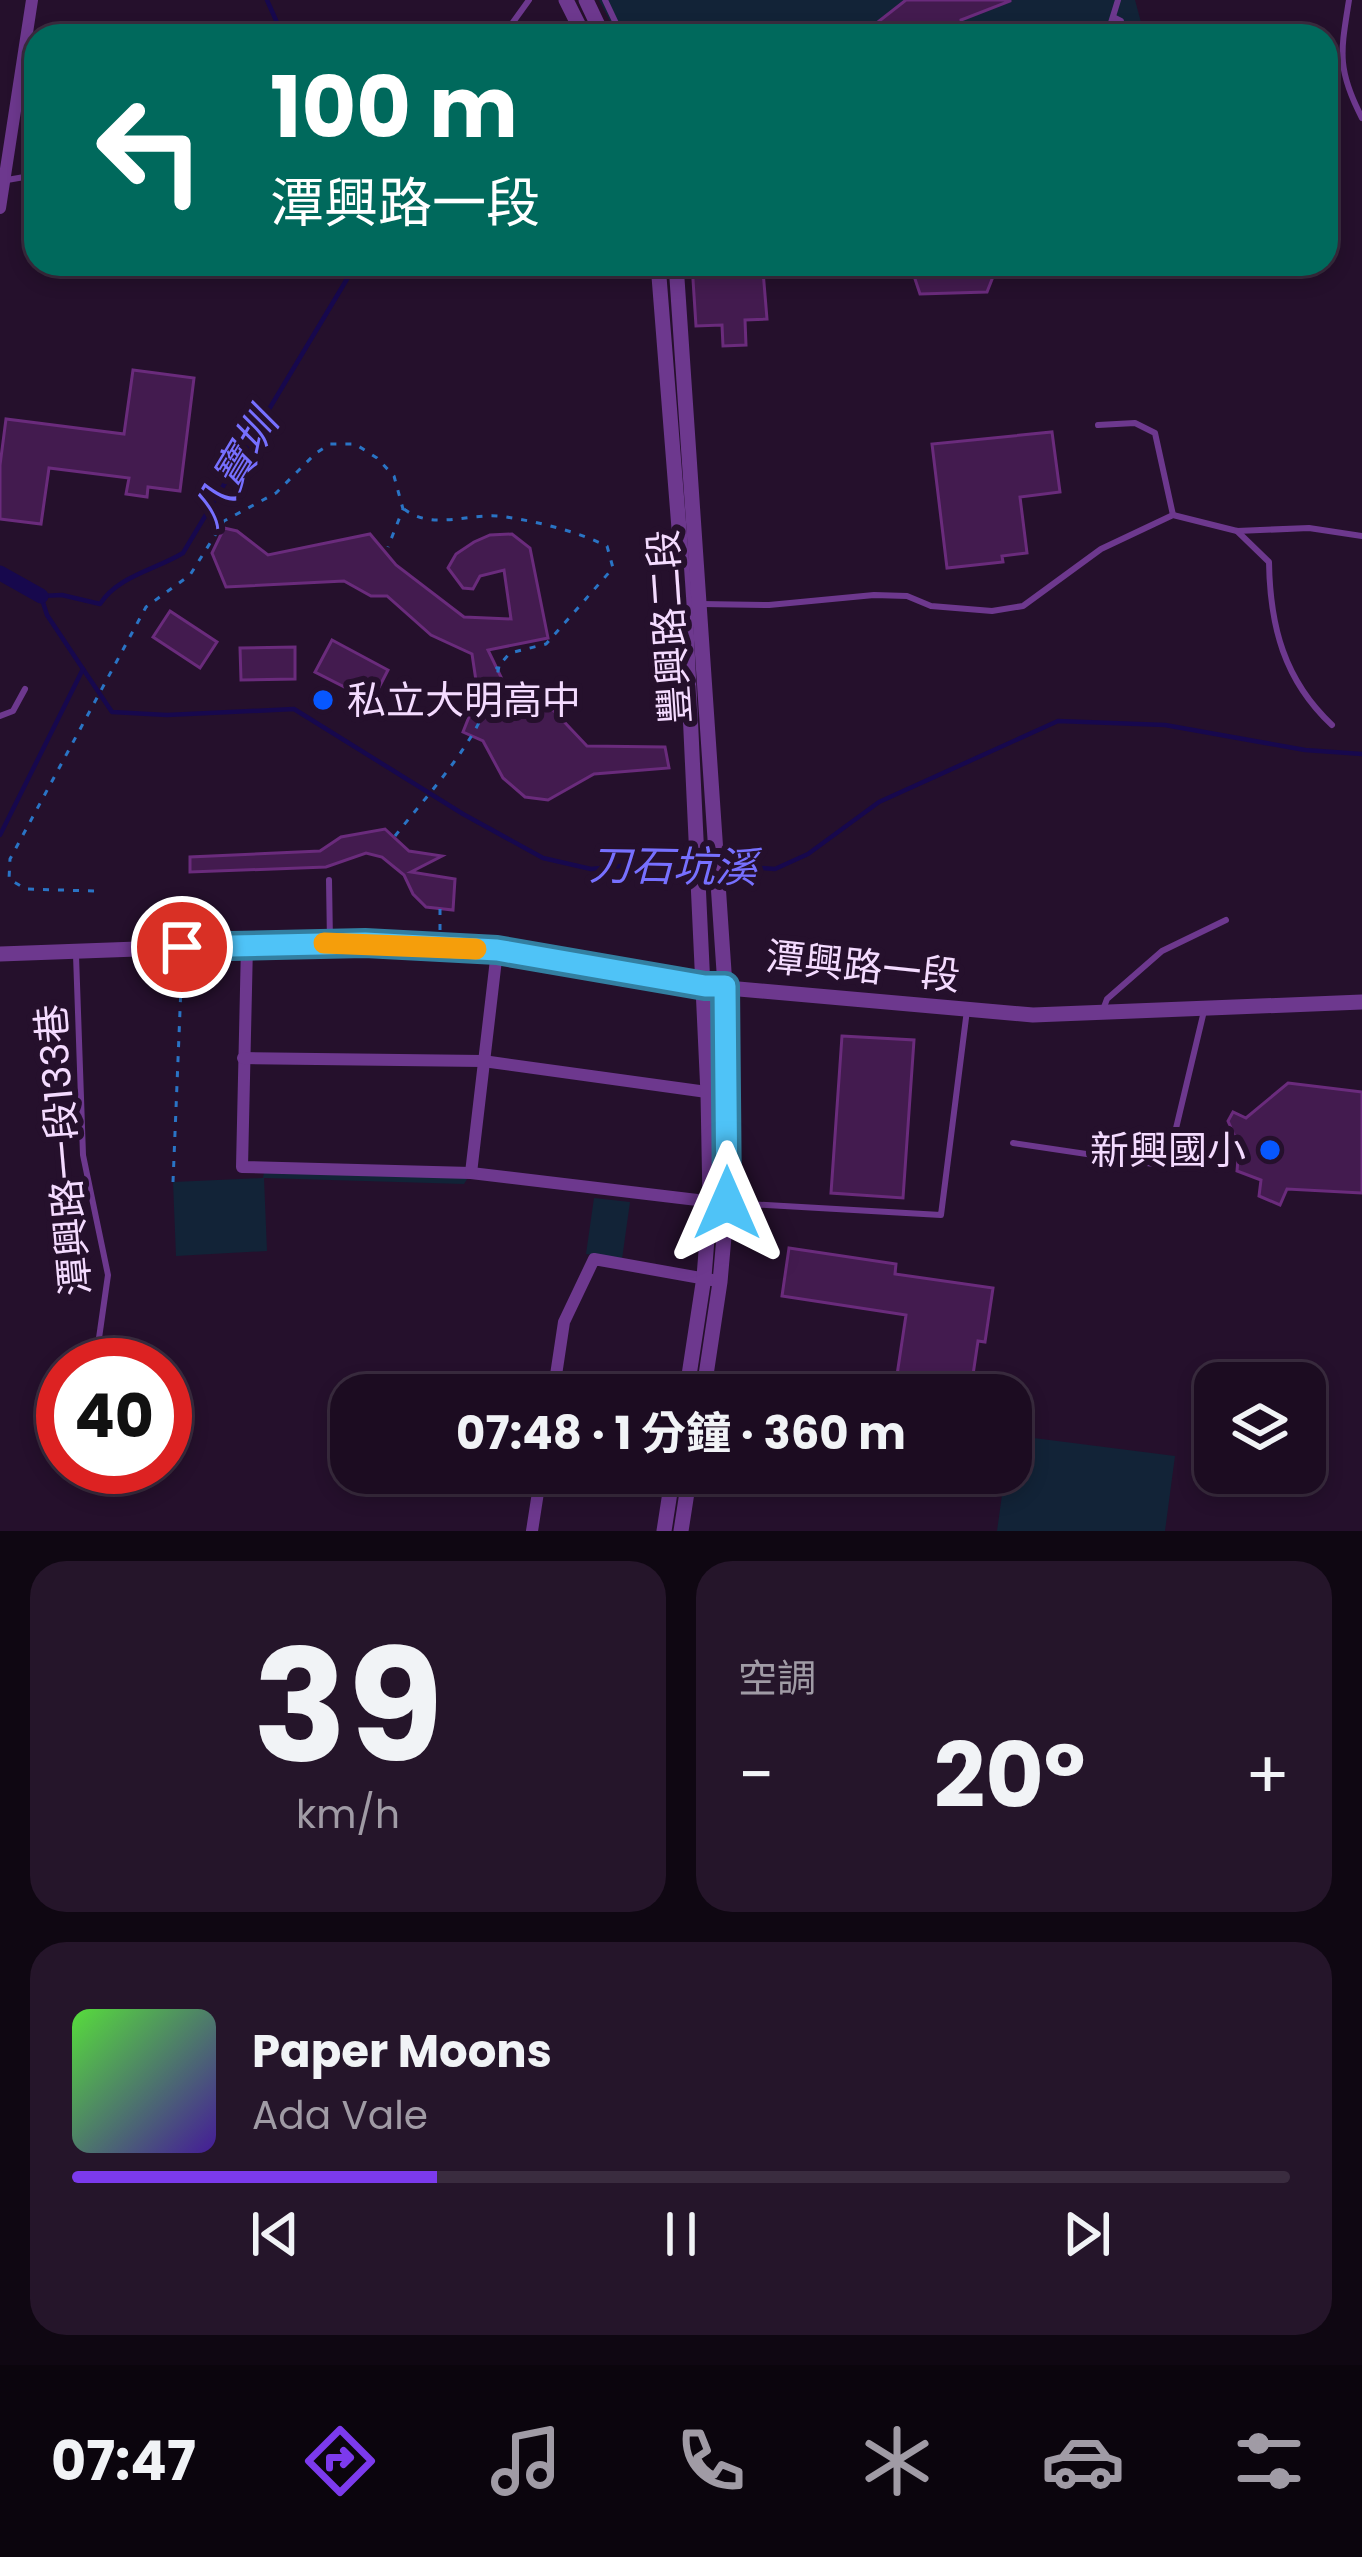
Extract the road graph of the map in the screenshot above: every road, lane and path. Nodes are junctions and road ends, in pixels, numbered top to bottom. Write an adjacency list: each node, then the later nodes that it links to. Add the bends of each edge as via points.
1 (1118, 0): 3 (lane)
2 (1349, 0): 7 (lane, via 1341,63)
3 (1115, 18): 4 (lane); 5 (lane)
4 (1111, 24)
5 (1121, 24)
6 (24, 49): 8 (street)
7 (1362, 118)
8 (3, 177): 9 (street)
9 (0, 208)
10 (659, 276): 18 (street, 豐興路二段)
11 (677, 276): 18 (street, 豐興路二段)
12 (1098, 424): 14 (lane, via 1135,423 1155,433)
13 (403, 508): 17 (path); 22 (path, via 419,520 504,516 575,531 607,546 613,568 546,644 510,653 498,667 494,696); 24 (path, via 394,476 377,458 355,443 330,444 275,493 224,521 190,575 146,607 10,859 9,879 26,890)
14 (1173, 515): 15 (lane); 18 (lane, via 1101,549 1023,606 971,610 874,595)
15 (1237, 531): 16 (lane); 21 (lane, via 1269,562 1275,637 1292,676)
16 (1362, 536)
17 (388, 547)
18 (693, 604): 34 (street, 豐興路二段); 35 (street, 豐興路二段)
19 (25, 689): 20 (lane, via 13,711)
20 (0, 716)
21 (1333, 725)
22 (395, 836)
23 (329, 880): 27 (lane)
24 (94, 891)
25 (440, 909): 29 (path)
26 (1226, 920): 39 (lane, via 1162,952)
27 (330, 943): 28 (street, 潭興路一段); 29 (street, 潭興路一段)
28 (248, 944): 30 (street, 潭興路一段); 40 (street)
29 (440, 946): 31 (street, 潭興路一段)
30 (182, 947): 32 (street, 潭興路一段); 46 (path)
31 (497, 950): 34 (street, 潭興路一段); 41 (street)
32 (76, 951): 33 (street, 潭興路一段); 49 (lane, 潭興路一段133巷, via 83,1155 108,1275)
33 (0, 954)
34 (705, 986): 35 (street, 潭興路一段); 43 (street, 豐興路二段)
35 (725, 986): 38 (street, 潭興路一段); 42 (street, 豐興路二段)
36 (1362, 1002): 37 (street, 潭興路一段)
37 (1204, 1009): 39 (street, 潭興路一段); 44 (lane, via 1166,1166)
38 (967, 1010): 39 (street, 潭興路一段); 47 (lane, via 941,1215)
39 (1102, 1012)
40 (243, 1058): 41 (street); 45 (street, via 242,1167)
41 (482, 1061): 43 (street); 45 (street)
42 (727, 1090): 43 (street); 47 (street, 豐興路二段)
43 (708, 1094): 47 (street, 豐興路二段)
44 (1013, 1143)
45 (471, 1173): 47 (street)
46 (173, 1182)
47 (718, 1202): 48 (street)
48 (712, 1280): 50 (street, via 594,1259 564,1322); 51 (street); 52 (street)
49 (99, 1338)
50 (556, 1374)
51 (691, 1374)
52 (705, 1374)
53 (538, 1494): 56 (street)
54 (670, 1494): 57 (street)
55 (687, 1494): 58 (street)
56 (532, 1531)
57 (664, 1531)
58 (681, 1531)

